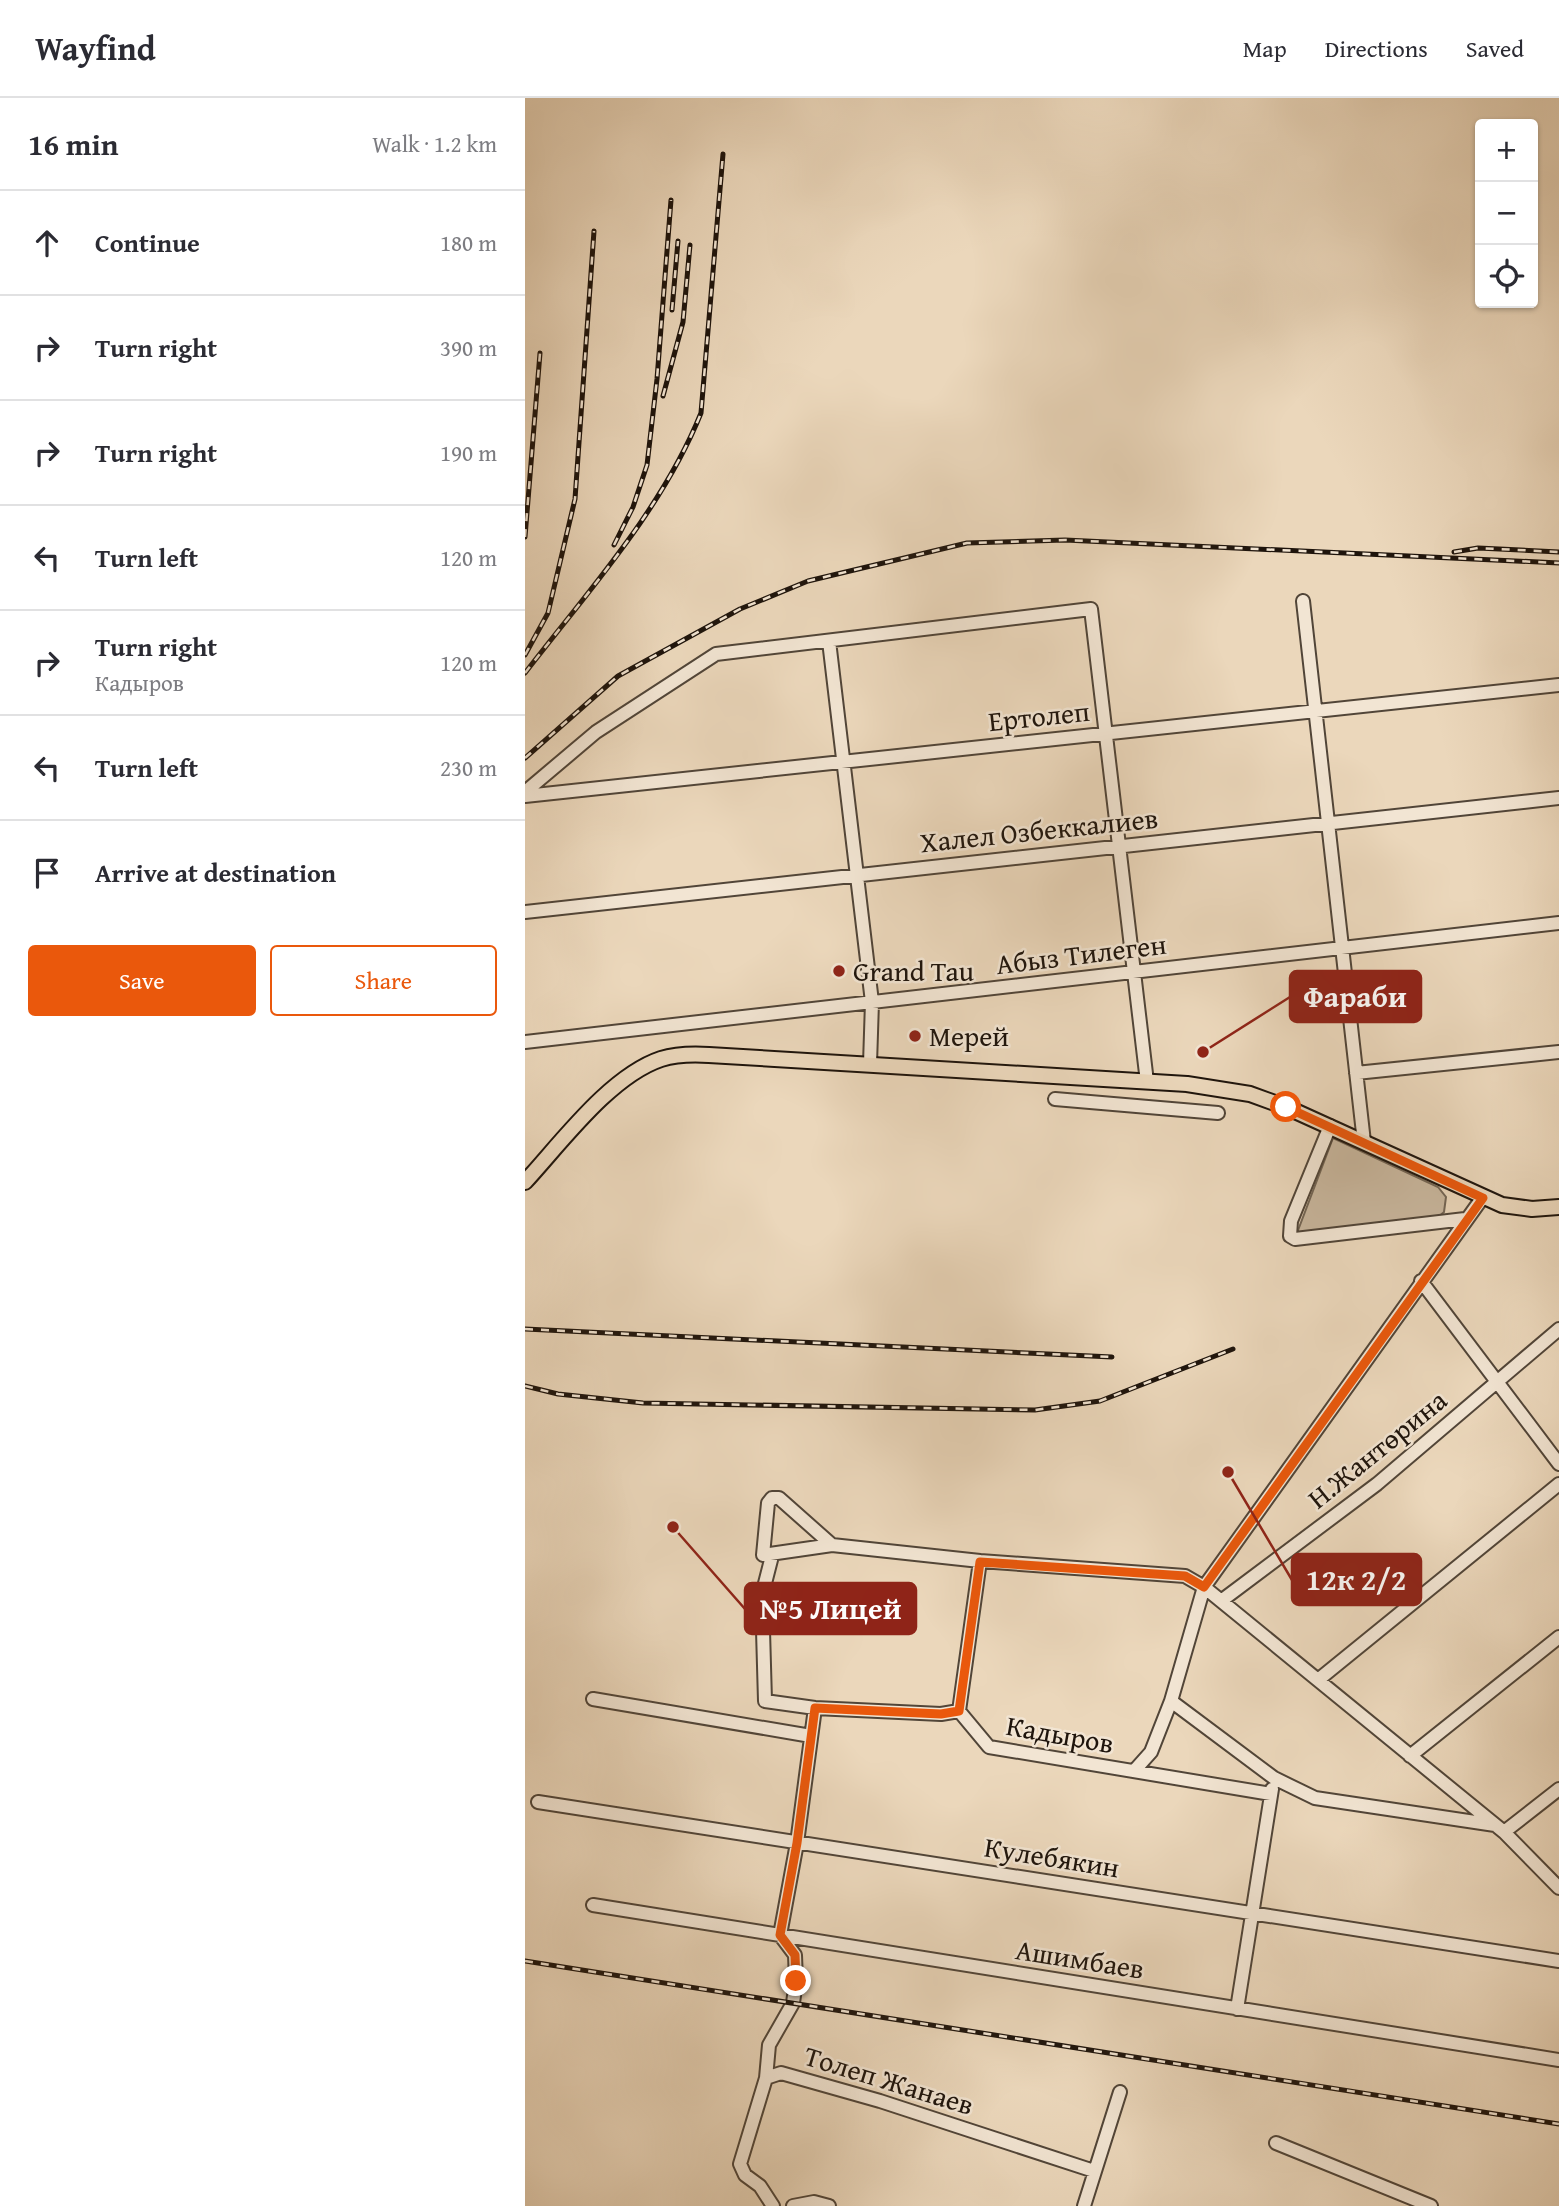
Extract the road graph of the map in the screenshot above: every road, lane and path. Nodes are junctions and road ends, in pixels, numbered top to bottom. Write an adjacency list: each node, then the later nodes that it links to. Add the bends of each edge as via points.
1 (1303, 601): 4 (street)
2 (829, 641): 5 (street, via 1090,609); 6 (street); 7 (street, via 716,654 596,732)
3 (1559, 685): 4 (street, Ертолеп)
4 (1317, 711): 5 (street, Ертолеп); 9 (street)
5 (1105, 734): 6 (street, Ертолеп); 10 (street)
6 (843, 762): 7 (street, Ертолеп); 11 (street)
7 (525, 794)
8 (1559, 798): 9 (street, Халел Озбеккалиев)
9 (1328, 823): 10 (street, Халел Озбеккалиев); 14 (street)
10 (1119, 846): 11 (street, Халел Озбеккалиев); 15 (street)
11 (857, 875): 12 (street, Халел Озбеккалиев); 16 (street)
12 (525, 912)
13 (1559, 923): 14 (street, Абыз Тилеген)
14 (1342, 948): 15 (street, Абыз Тилеген); 20 (street)
15 (1134, 972): 16 (street, Абыз Тилеген); 21 (street)
16 (872, 1002): 17 (street, Абыз Тилеген); 19 (street)
17 (525, 1042)
18 (1559, 1052): 20 (street)
19 (870, 1065): 21 (main road); 26 (main road, via 709,1055 663,1058 612,1089)
20 (1356, 1073): 25 (street)
21 (1147, 1082): 24 (main road, via 1250,1094)
22 (1055, 1099): 23 (street)
23 (1218, 1113)
24 (1330, 1126): 25 (main road); 29 (street, via 1291,1221 1290,1236)
25 (1364, 1142): 27 (main road)
26 (525, 1182)
27 (1483, 1198): 28 (main road, via 1518,1208); 29 (street)
28 (1559, 1207)
29 (1465, 1220): 30 (street)
30 (1421, 1281): 32 (street); 38 (street)
31 (1559, 1329): 32 (street, Н.Жантөрина)
32 (1498, 1382): 33 (street); 39 (street, Н.Жантөрина, via 1377,1484)
33 (1559, 1464)
34 (1559, 1484): 41 (street)
35 (832, 1545): 36 (street); 36 (street, via 779,1498 772,1498 763,1555); 37 (street)
36 (772, 1556): 44 (street, via 762,1595 765,1701)
37 (980, 1562): 38 (street, via 1185,1576); 45 (street)
38 (1204, 1587): 39 (street); 43 (street)
39 (1221, 1601): 41 (street)
40 (1559, 1637): 47 (street)
41 (1318, 1681): 47 (street)
42 (593, 1699): 46 (street)
43 (1171, 1701): 48 (street, via 1151,1752); 49 (street)
44 (815, 1708): 45 (street); 46 (street)
45 (959, 1711): 48 (street, Кадыров, via 989,1747)
46 (811, 1736): 54 (street)
47 (1410, 1756): 53 (street)
48 (1134, 1771): 51 (street, Кадыров)
49 (1274, 1778): 51 (street); 53 (street, via 1315,1798 1340,1804)
50 (1559, 1789): 53 (street)
51 (1271, 1794): 57 (street)
52 (538, 1802): 54 (street, Кулебякин)
53 (1499, 1829): 55 (street)
54 (797, 1843): 57 (street, Кулебякин); 58 (street)
55 (1559, 1888)
56 (593, 1905): 58 (street, Ашимбаев)
57 (1250, 1915): 59 (street, Кулебякин); 60 (street)
58 (780, 1935): 60 (street, Ашимбаев); 62 (street, via 795,1955 796,1981 793,2003 769,2045)
59 (1559, 1961)
60 (1237, 2009): 61 (street, Ашимбаев)
61 (1559, 2060)
62 (766, 2078): 65 (street, Толеп Жанаев, via 781,2073 880,2101); 66 (street, Толеп Жанаев, via 740,2164)
63 (1120, 2092): 65 (street)
64 (1276, 2143): 70 (street)
65 (1094, 2171): 69 (street)
66 (773, 2206)
67 (793, 2206): 68 (street, via 814,2202)
68 (829, 2206)
69 (1083, 2206)
70 (1431, 2206)

